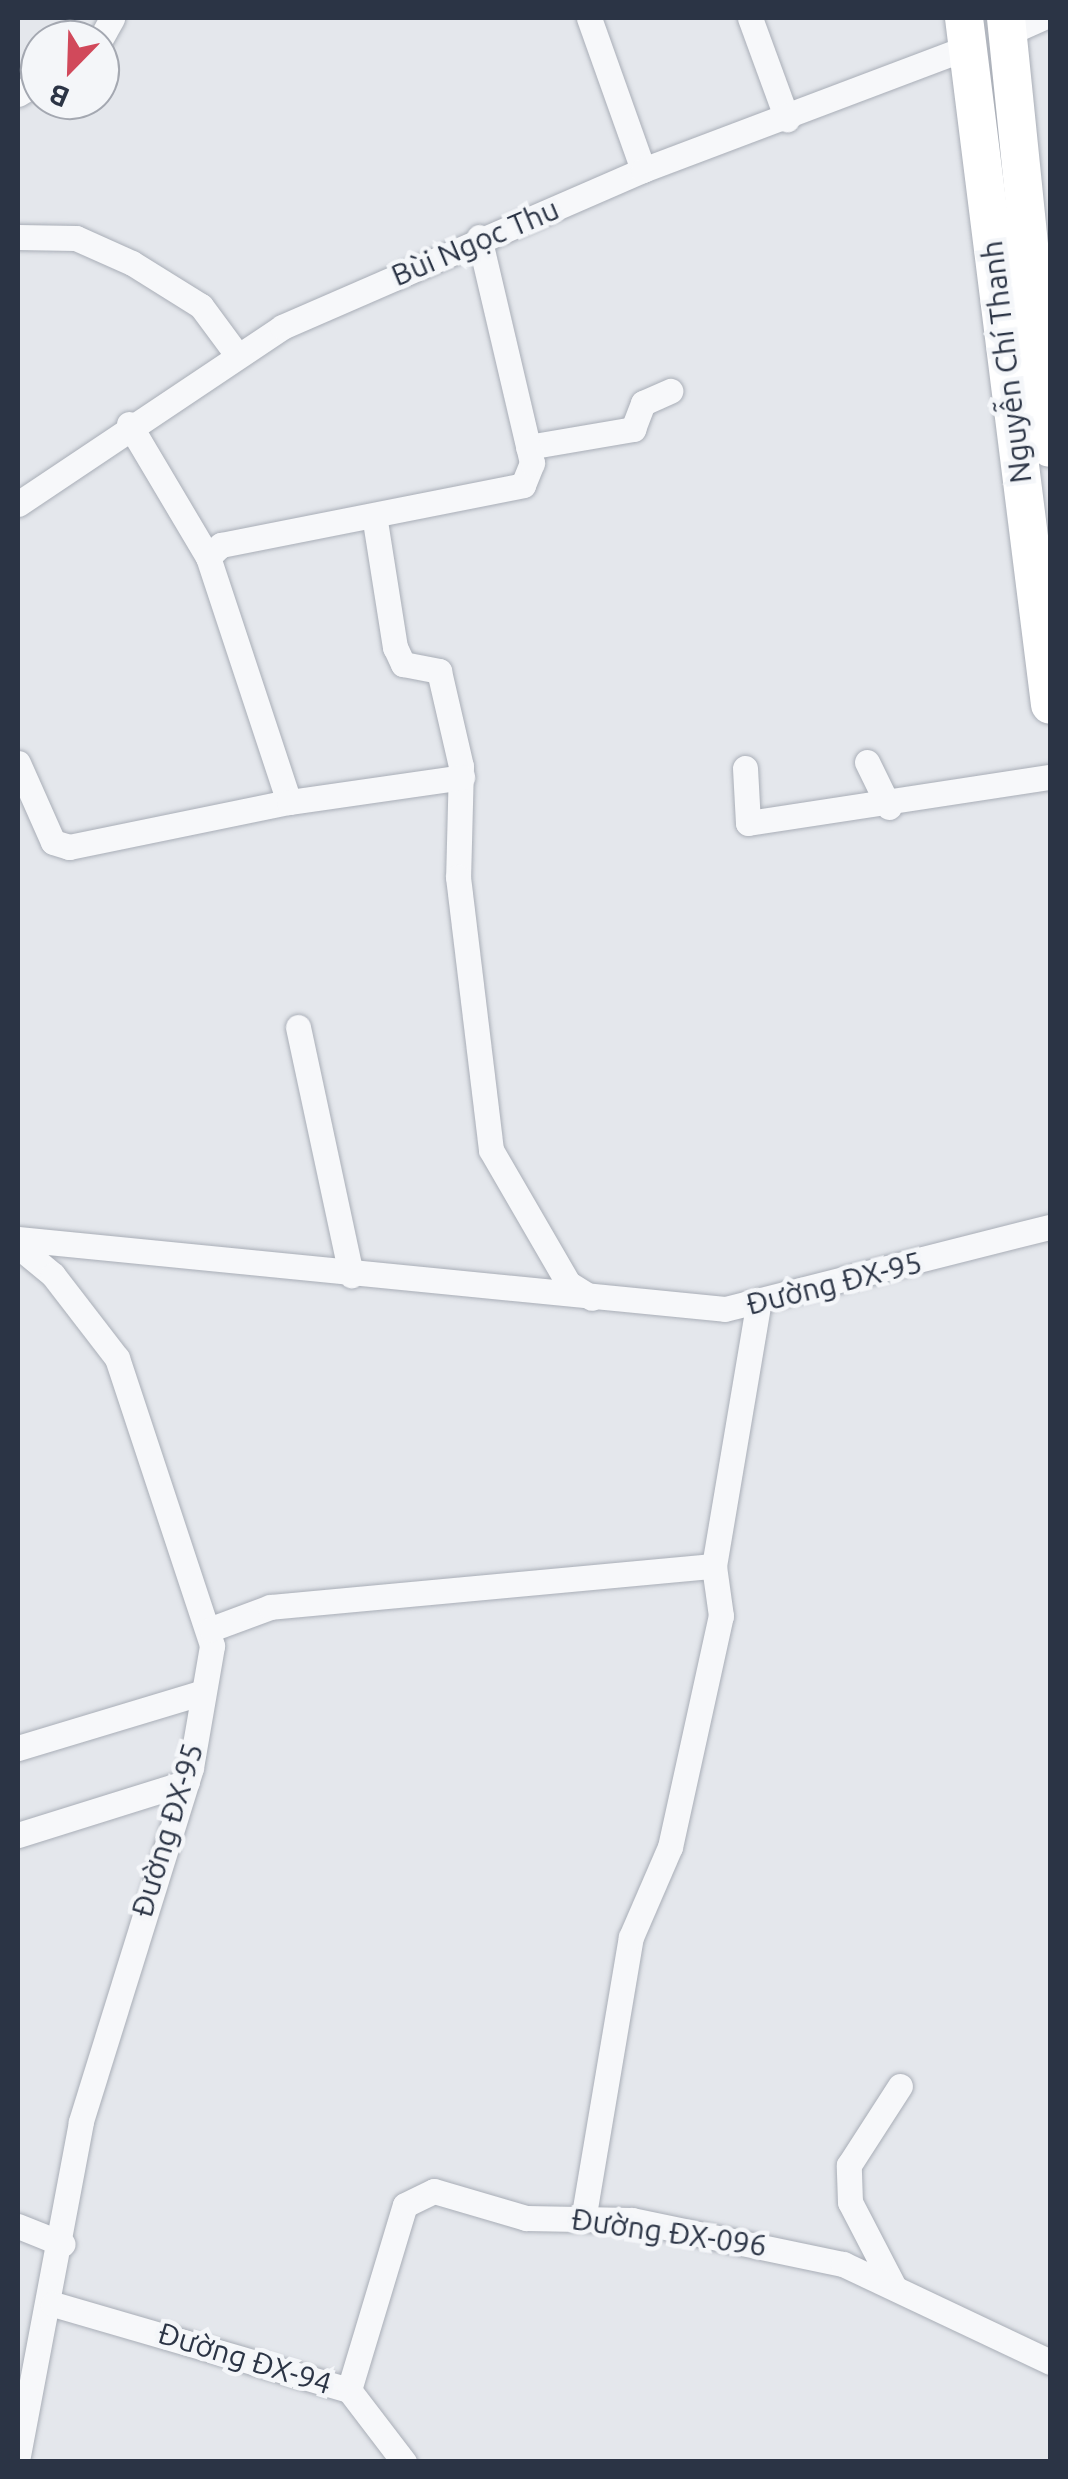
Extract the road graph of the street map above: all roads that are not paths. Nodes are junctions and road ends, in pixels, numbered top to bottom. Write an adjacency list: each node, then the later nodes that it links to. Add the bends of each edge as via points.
1 (589, 18): 6 (street)
2 (750, 18): 5 (street)
3 (1019, 23): 4 (main road); 11 (main road, Nguyễn Chí Thanh)
4 (966, 32): 5 (street, Bùi Ngọc Thu); 11 (main road, Nguyễn Chí Thanh)
5 (786, 119): 6 (street, Bùi Ngọc Thu)
6 (643, 170): 8 (street, Bùi Ngọc Thu)
7 (18, 236): 9 (street, via 76,238 132,263 201,306)
8 (479, 237): 9 (street, Bùi Ngọc Thu); 13 (street)
9 (235, 352): 12 (street, Bùi Ngọc Thu)
10 (670, 390): 13 (street, via 643,403 633,429)
11 (1029, 410): 14 (main road, Nguyễn Chí Thanh); 18 (main road, Nguyễn Chí Thanh)
12 (128, 424): 15 (street, Bùi Ngọc Thu); 17 (street)
13 (528, 447): 16 (street, via 523,485 508,494)
14 (1050, 448)
15 (18, 504)
16 (375, 521): 17 (street, via 221,545); 22 (street, via 395,647 403,664 439,671)
17 (208, 557): 24 (street)
18 (1050, 705)
19 (867, 762): 25 (street)
20 (18, 764): 24 (street, via 53,842 69,848)
21 (745, 768): 25 (street, via 748,823)
22 (462, 777): 24 (street); 30 (street, via 458,877 491,1150 568,1283)
23 (1050, 778): 25 (street)
24 (289, 802)
25 (889, 807)
26 (298, 1027): 29 (street)
27 (1050, 1227): 31 (street, Đường ĐX-95)
28 (18, 1243): 29 (street, Đường ĐX-95); 33 (street, Đường ĐX-95, via 53,1275 117,1358)
29 (351, 1275): 30 (street, Đường ĐX-95)
30 (592, 1298): 31 (street, Đường ĐX-95)
31 (758, 1306): 32 (street)
32 (714, 1566): 33 (street, via 270,1606); 39 (street, via 721,1616 670,1846 631,1937)
33 (211, 1629): 34 (street, Đường ĐX-95)
34 (204, 1692): 35 (street); 36 (street, Đường ĐX-95)
35 (18, 1748)
36 (186, 1782): 37 (street); 41 (street, Đường ĐX-95, via 91,2085)
37 (18, 1835)
38 (900, 2086): 42 (street, via 850,2164 850,2202)
39 (584, 2214): 42 (street, Đường ĐX-096, via 776,2246); 45 (street, Đường ĐX-096, via 526,2218 416,2193 380,2271)
40 (18, 2226): 41 (street)
41 (62, 2244): 43 (street, Đường ĐX-95)
42 (893, 2285): 44 (street, Đường ĐX-096)
43 (53, 2304): 45 (street, Đường ĐX-94); 46 (street, Đường ĐX-95)
44 (1050, 2362)
45 (349, 2390): 47 (street, Đường ĐX-94)
46 (18, 2455)
47 (404, 2462)

